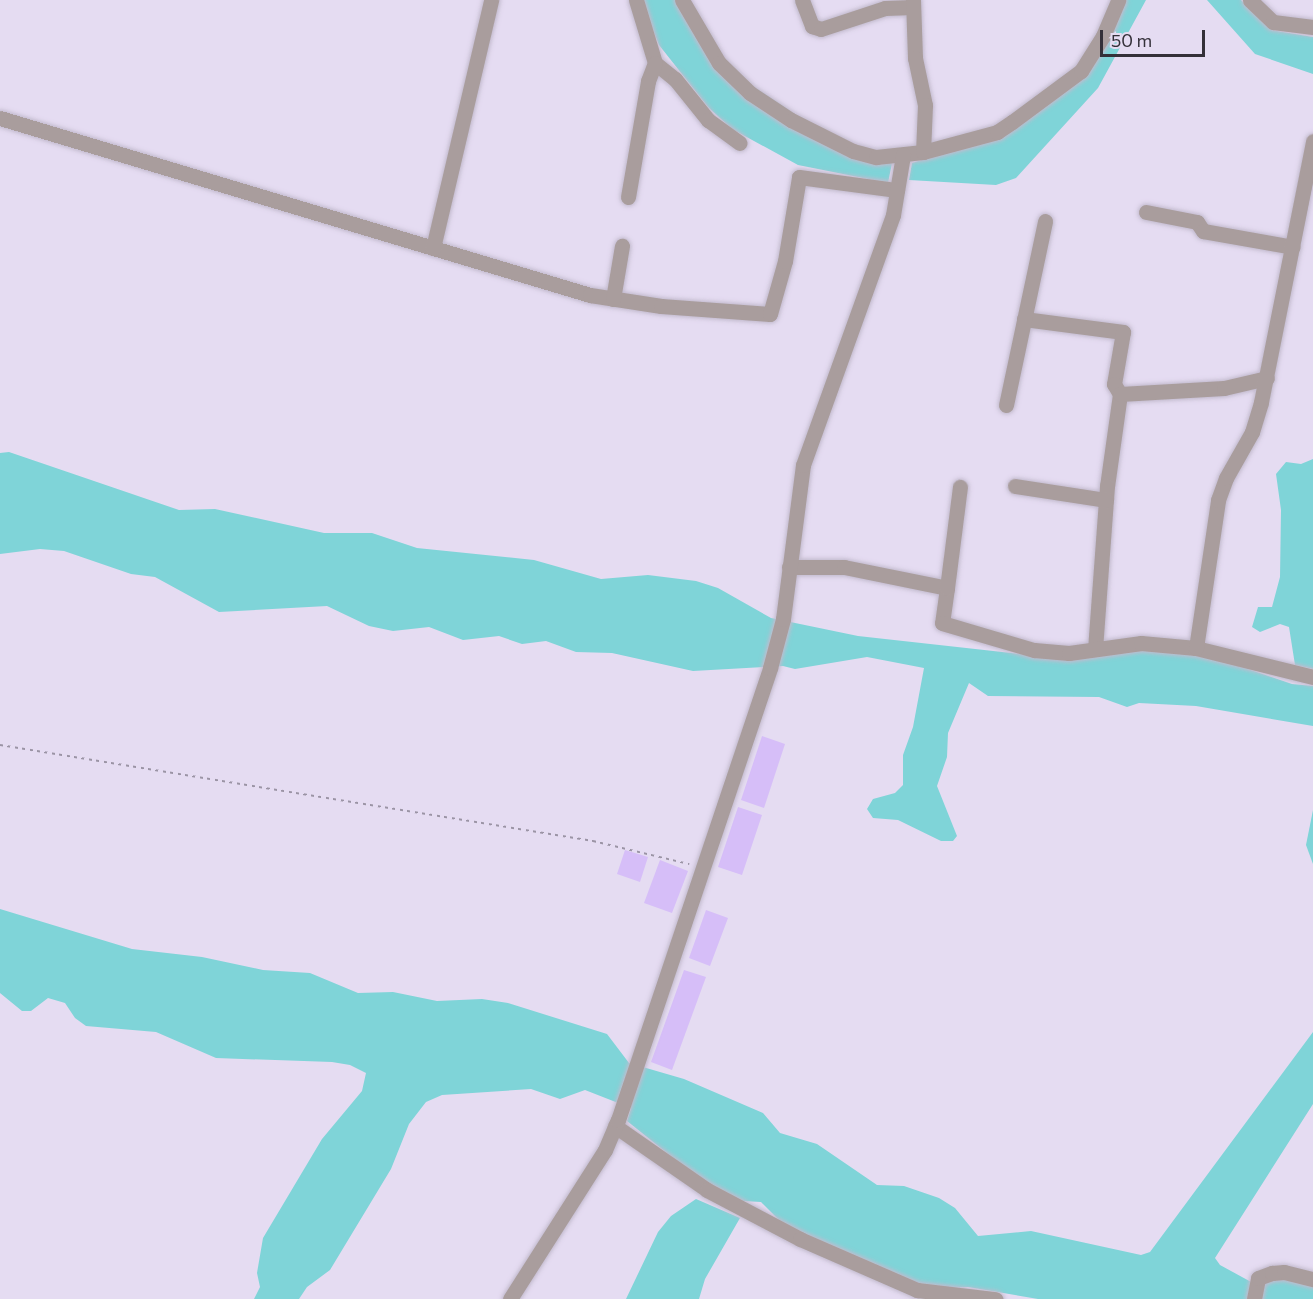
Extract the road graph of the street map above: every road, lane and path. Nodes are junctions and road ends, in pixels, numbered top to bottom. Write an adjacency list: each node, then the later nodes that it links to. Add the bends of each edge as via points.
1 (491, 0): 21 (street)
2 (636, 0): 9 (street)
3 (682, 0): 14 (street, via 719,63 754,96 853,151 876,157)
4 (802, 0): 7 (street, via 812,26 821,29)
5 (1118, 0): 13 (street, via 1103,36 1077,75 997,132)
6 (1250, 0): 8 (street, via 1273,22)
7 (913, 3): 13 (street, via 915,58 925,105)
8 (1313, 27)
9 (656, 63): 12 (street, via 675,79 708,120); 16 (street, via 648,81)
10 (0, 118): 21 (street)
11 (1313, 141): 20 (street)
12 (740, 143)
13 (924, 152): 14 (street)
14 (903, 155): 15 (street)
15 (897, 190): 22 (street, via 799,177 785,261 770,314); 30 (street, via 893,215 803,465)
16 (628, 197)
17 (1146, 212): 20 (street, via 1197,222 1203,231)
18 (1045, 221): 23 (street)
19 (622, 246): 22 (street)
20 (1293, 247): 24 (street)
21 (433, 248): 22 (street)
22 (613, 299)
23 (1024, 319): 25 (street, via 1123,332 1114,384); 26 (street)
24 (1266, 378): 25 (street, via 1224,388); 32 (street, via 1252,432 1220,492)
25 (1120, 394): 29 (street)
26 (1006, 405)
27 (1015, 486): 29 (street)
28 (960, 487): 31 (street)
29 (1106, 500): 33 (street)
30 (789, 567): 31 (street, via 844,567); 36 (street, via 783,619 770,668)
31 (947, 588): 33 (street, via 942,623 1034,650 1069,653)
32 (1196, 648): 33 (street, via 1141,643); 34 (street)
33 (1095, 649)
34 (1313, 677)
35 (0, 745): 36 (path, via 593,841)
36 (703, 868): 37 (street)
37 (616, 1123): 39 (street, via 605,1150); 40 (street, via 707,1190 800,1239 917,1290)
38 (1313, 1279): 41 (street, via 1272,1273 1258,1278)
39 (510, 1299)
40 (994, 1299)
41 (1254, 1299)

